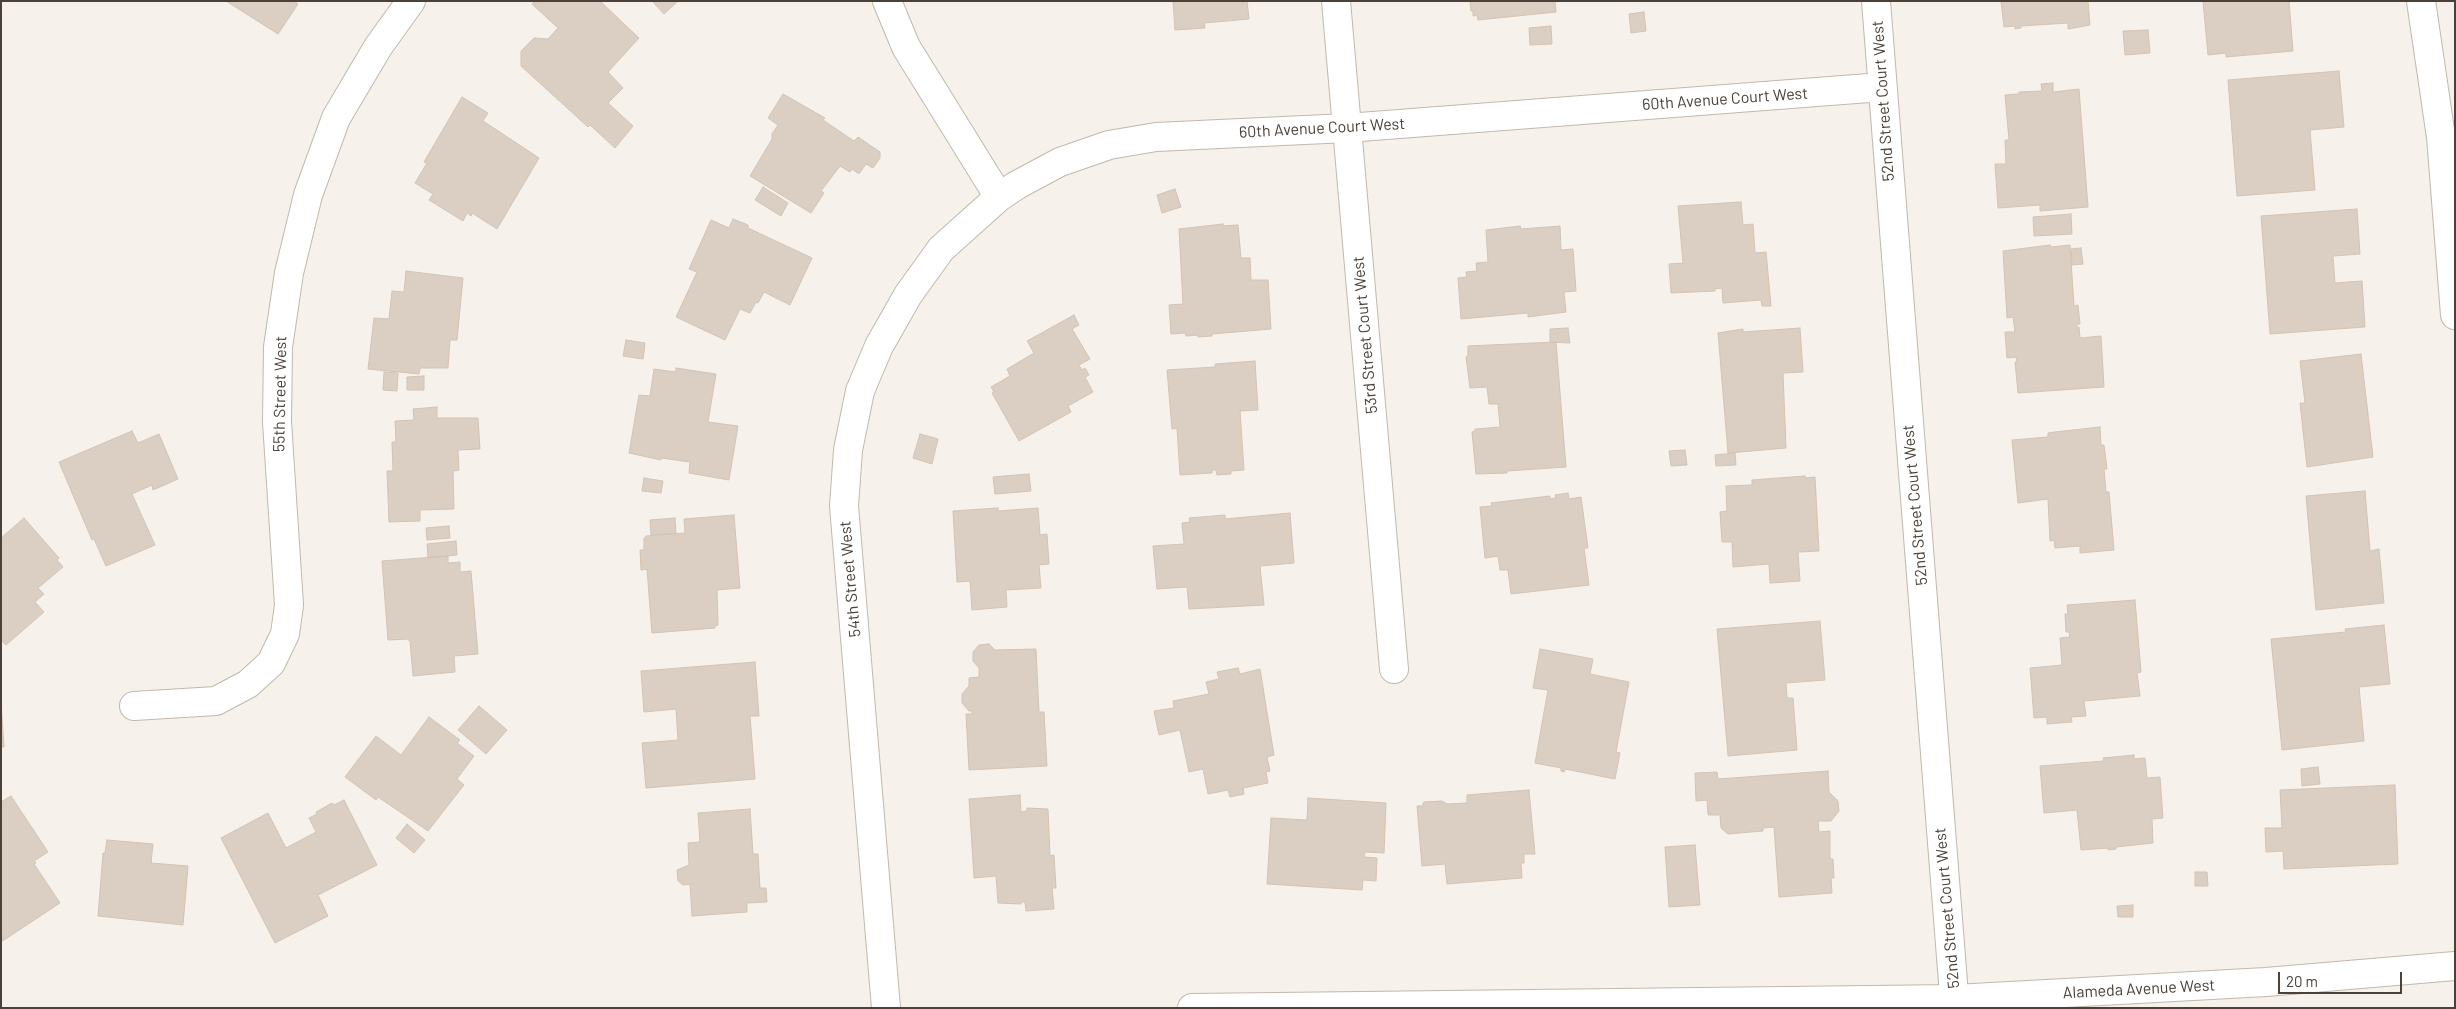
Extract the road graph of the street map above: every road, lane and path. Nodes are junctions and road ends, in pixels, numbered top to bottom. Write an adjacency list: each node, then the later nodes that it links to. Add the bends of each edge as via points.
1 (411, 1): 12 (street, 55th Street West, via 378,47 336,118 308,195 289,273 278,347 277,422 289,605 284,634 272,663 248,684 216,701)
2 (887, 1): 9 (street, via 906,47)
3 (1336, 1): 7 (street, 53rd Street Court West)
4 (1876, 1): 6 (street, 52nd Street Court West)
5 (2421, 1): 8 (street)
6 (1882, 87): 7 (street, 60th Avenue Court West); 14 (street, 52nd Street Court West)
7 (1347, 128): 9 (street, 60th Avenue Court West, via 1156,137 1109,145 1060,162); 11 (street, 53rd Street Court West)
8 (2448, 137): 10 (street)
9 (999, 197): 15 (street, 54th Street West, via 941,249 908,295 879,346 860,391 848,450 844,506)
10 (2455, 316)
11 (1394, 669)
12 (134, 706)
13 (2455, 966): 14 (street, Alameda Avenue West)
14 (1955, 1003): 16 (street, Alameda Avenue West)
15 (886, 1008)
16 (1192, 1008)

